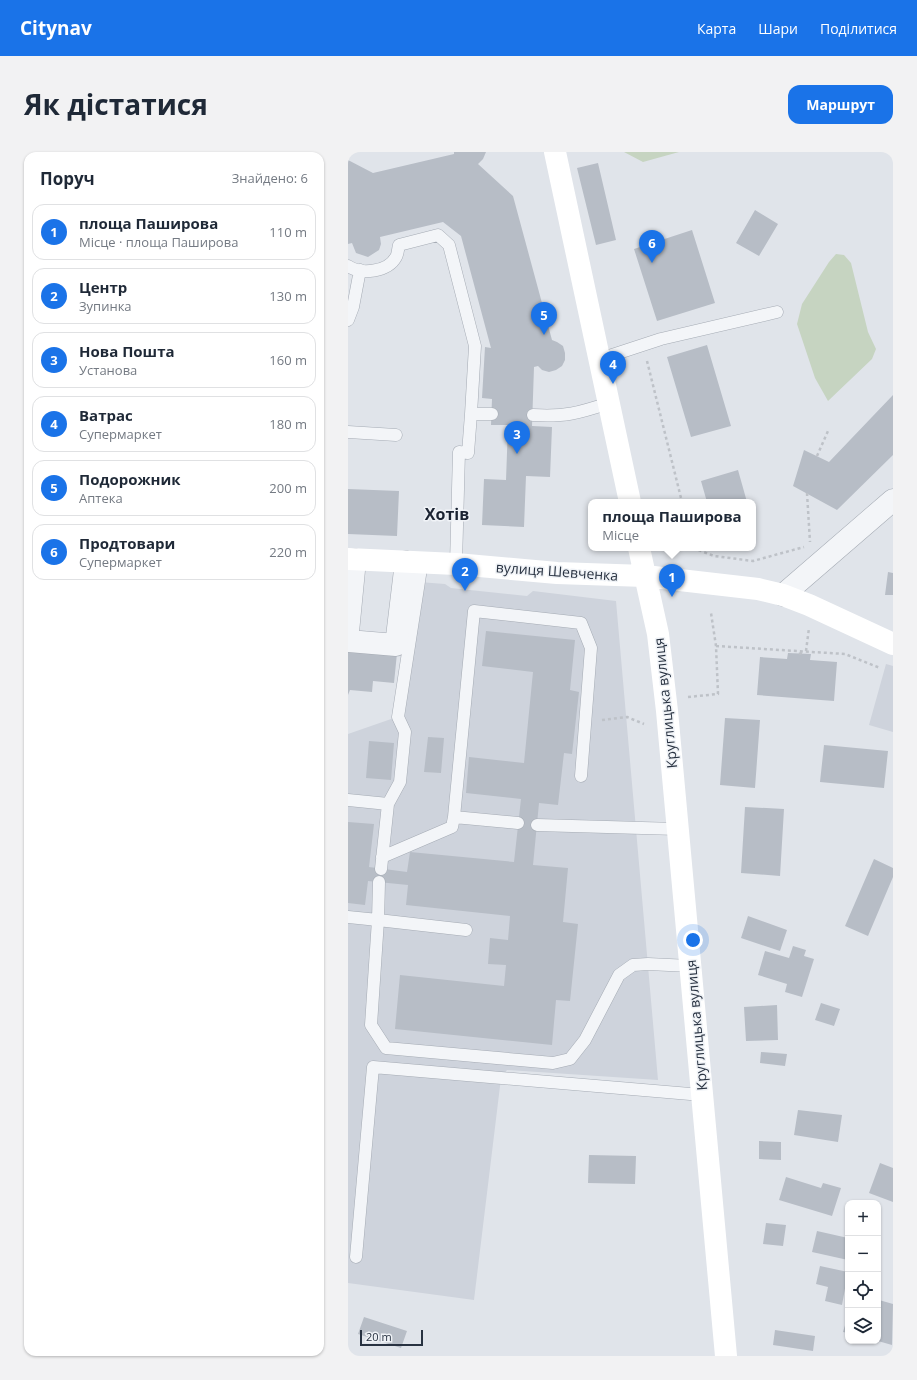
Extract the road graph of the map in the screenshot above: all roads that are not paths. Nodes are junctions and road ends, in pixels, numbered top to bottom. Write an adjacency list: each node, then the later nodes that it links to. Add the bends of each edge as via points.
1 (555, 152): 6 (street)
2 (348, 266): 3 (lane)
3 (360, 270): 5 (lane); 8 (lane, via 369,272 388,266 396,257 399,245 438,235 449,245 476,346)
4 (777, 312): 6 (lane, via 712,326)
5 (348, 320)
6 (600, 359): 7 (street)
7 (609, 403): 10 (lane, via 578,413); 13 (street)
8 (470, 414): 9 (lane); 18 (lane, via 468,453 459,452)
9 (492, 414)
10 (533, 416)
11 (348, 432): 12 (lane)
12 (396, 435)
13 (629, 499)
14 (893, 500): 20 (street)
15 (640, 551): 19 (street, Круглицька вулиця)
16 (352, 559): 17 (street, вулиця Шевченка); 21 (street)
17 (414, 562): 18 (street, вулиця Шевченка); 22 (street, via 396,645); 26 (lane, via 398,717 405,732 400,782)
18 (456, 564): 19 (street, вулиця Шевченка, via 557,573)
19 (645, 576): 20 (street, вулиця Шевченка, via 758,589); 30 (street, Круглицька вулиця, via 658,634)
20 (782, 595): 23 (street, вулиця Шевченка)
21 (348, 632)
22 (348, 641)
23 (893, 644)
24 (581, 776): 27 (lane, via 592,648 581,623 474,611)
25 (348, 800): 26 (lane)
26 (388, 804): 27 (lane, via 381,863 452,827)
27 (454, 817): 28 (lane)
28 (518, 823)
29 (537, 825): 30 (lane)
30 (677, 829): 35 (street, Круглицька вулиця)
31 (379, 882): 33 (lane)
32 (348, 917): 33 (lane)
33 (378, 920): 34 (lane); 35 (lane, via 371,1025 386,1048 553,1063 570,1059 584,1040 620,975 633,966 648,964)
34 (466, 930)
35 (690, 966): 36 (street, Круглицька вулиця)
36 (702, 1095): 37 (lane, via 373,1067); 38 (street, Круглицька вулиця)
37 (356, 1256)
38 (726, 1356)

